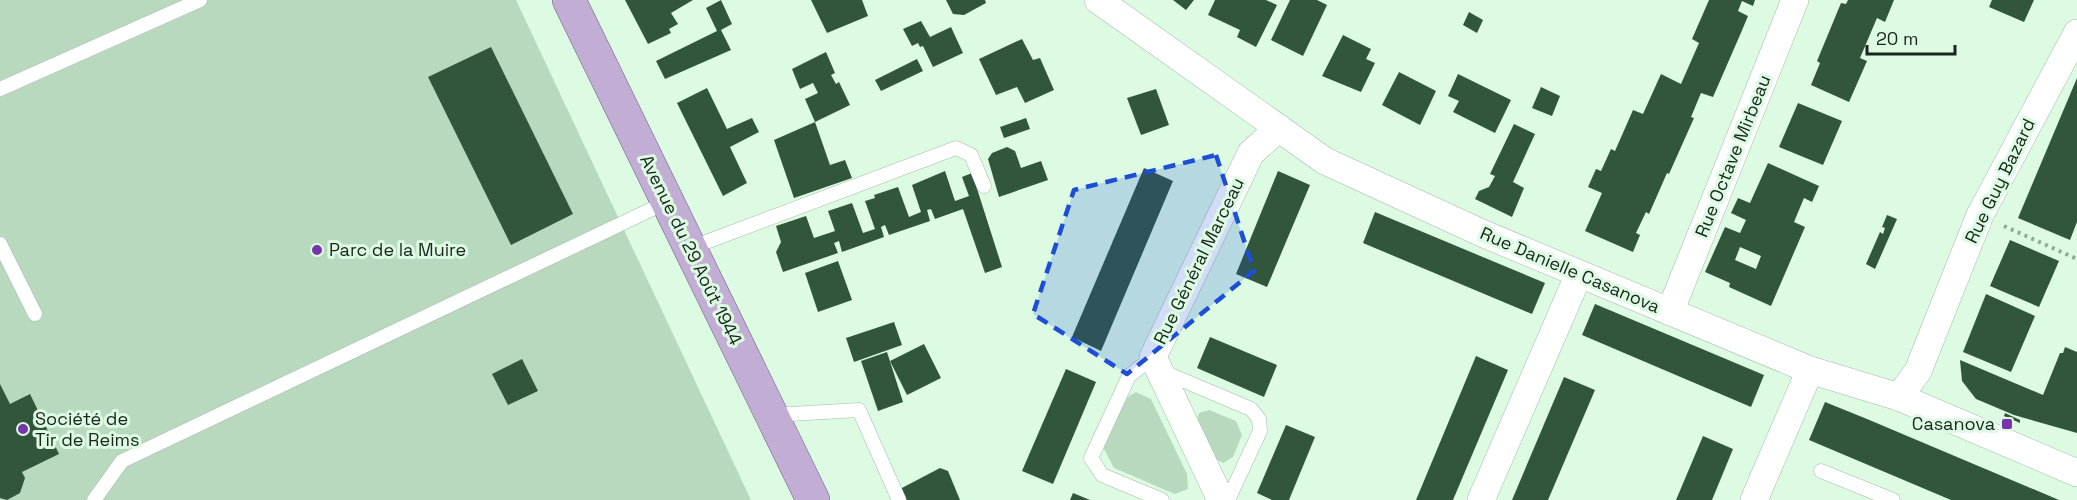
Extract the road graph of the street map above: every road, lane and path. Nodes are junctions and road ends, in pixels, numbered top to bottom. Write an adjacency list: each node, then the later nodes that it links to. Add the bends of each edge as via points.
1 (200, 0): 6 (lane)
2 (569, 0): 9 (main road, Avenue du 29 Août 1944)
3 (1098, 0): 7 (street, Rue Danielle Casanova)
4 (1795, 0): 15 (street, Rue Octave Mirbeau)
5 (2077, 33): 10 (street, Rue Guy Bazard)
6 (0, 89)
7 (1279, 128): 14 (street, Rue Danielle Casanova, via 1326,161); 17 (street, Rue Général Marceau, via 1251,153)
8 (984, 186): 12 (lane, via 971,155 956,148)
9 (667, 202): 12 (main road, Avenue du 29 Août 1944); 23 (lane, via 122,461)
10 (1980, 215): 13 (path); 19 (street, Rue Guy Bazard, via 1918,371)
11 (0, 244): 16 (lane)
12 (690, 248): 20 (main road, Avenue du 29 Août 1944)
13 (2077, 259)
14 (1579, 274): 15 (street, Rue Danielle Casanova); 29 (street)
15 (1670, 312): 18 (street, Rue Danielle Casanova)
16 (35, 314)
17 (1156, 364): 26 (lane, via 1129,376 1091,458 1102,476); 27 (street, Rue Général Marceau); 28 (lane, via 1251,409 1259,418 1260,431)
18 (1810, 370): 19 (street, Rue Danielle Casanova); 30 (street)
19 (1899, 397): 22 (street, Rue Danielle Casanova)
20 (772, 415): 24 (main road, Avenue du 29 Août 1944); 25 (lane, via 859,410)
21 (1821, 471): 31 (lane)
22 (2077, 473)
23 (94, 500)
24 (813, 500)
25 (899, 500)
26 (1162, 500)
27 (1221, 500)
28 (1228, 500)
29 (1481, 500)
30 (1754, 500)
31 (1893, 500)

